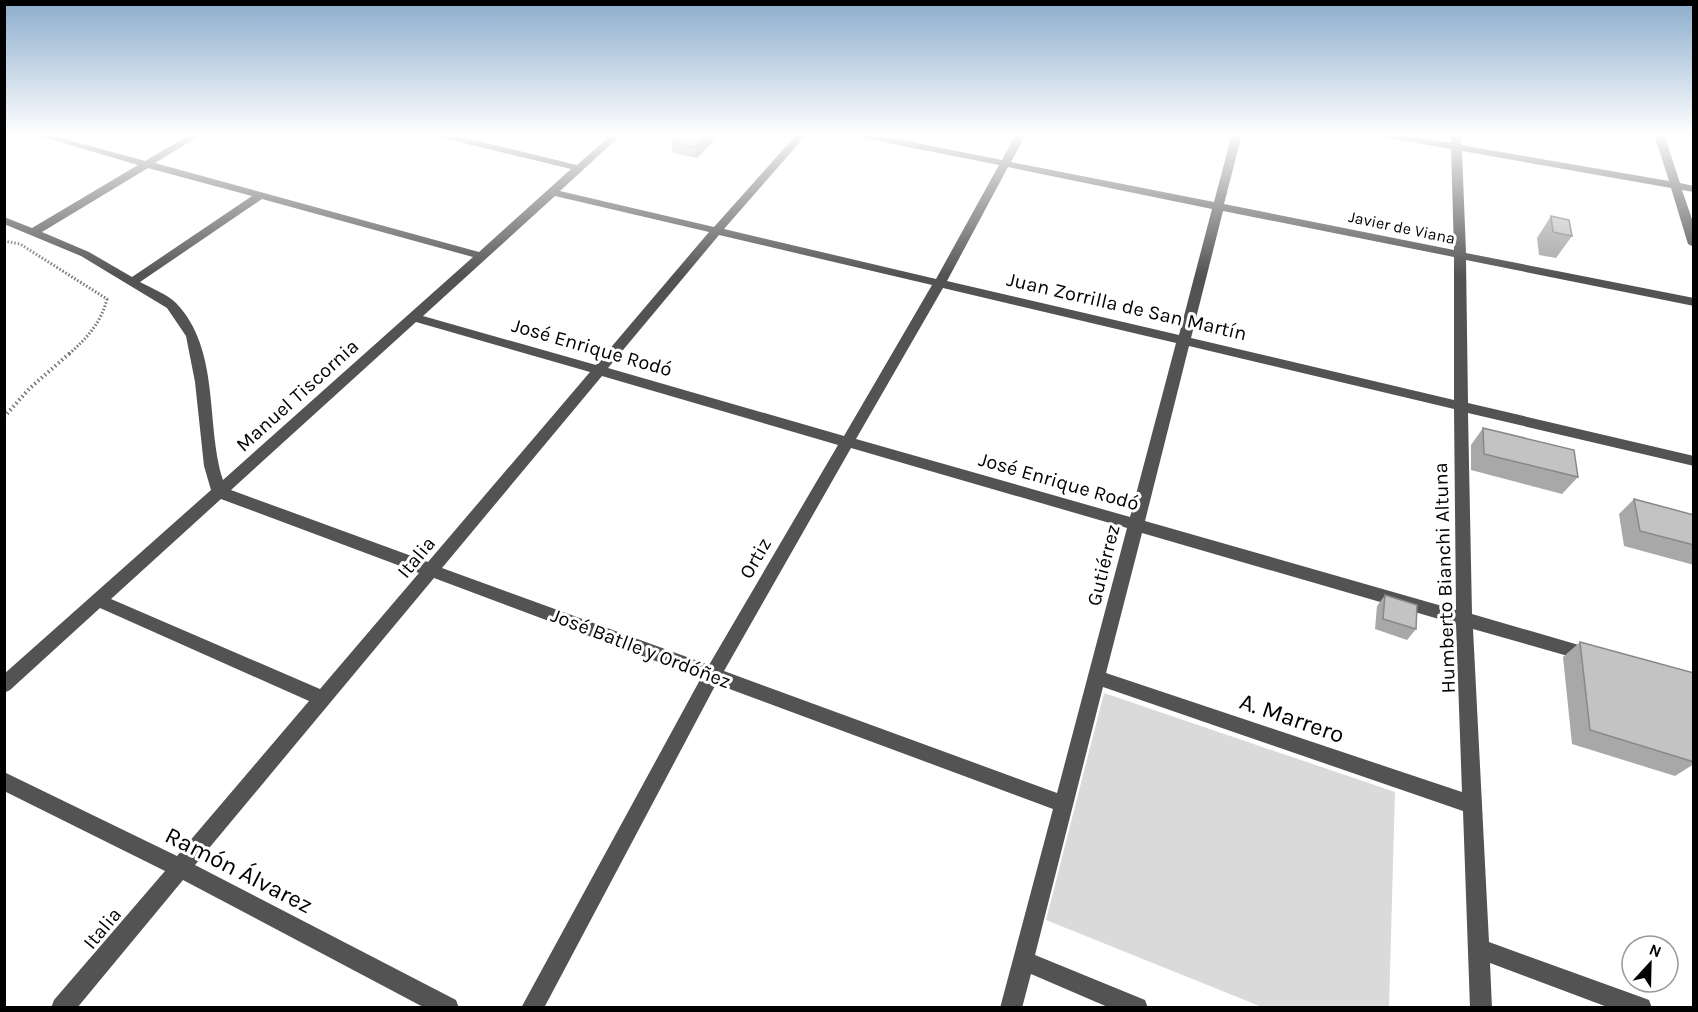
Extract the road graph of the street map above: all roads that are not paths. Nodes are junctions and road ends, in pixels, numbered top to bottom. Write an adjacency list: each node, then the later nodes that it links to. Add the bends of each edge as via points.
1 (117, 181): 18 (street)
2 (207, 181): 14 (street)
3 (564, 181): 13 (street, Manuel Tiscornia)
4 (760, 181): 17 (street, Italia)
5 (995, 181): 23 (street, Ortiz)
6 (1093, 181): 15 (street, Javier de Viana)
7 (1225, 181): 15 (street, Gutiérrez)
8 (1457, 181): 21 (street, Humberto Bianchi Altuna)
9 (1656, 181): 11 (street)
10 (1673, 181): 11 (street)
11 (1674, 185): 12 (street); 19 (street)
12 (1694, 189)
13 (552, 192): 17 (street, Juan Zorrilla de San Martín); 20 (street, Manuel Tiscornia)
14 (260, 196): 20 (street); 22 (street)
15 (1218, 207): 21 (street, Javier de Viana); 26 (street, Gutiérrez)
16 (4, 220): 18 (street)
17 (717, 230): 23 (street, Juan Zorrilla de San Martín); 27 (street, Italia)
18 (35, 231): 22 (street)
19 (1694, 244)
20 (481, 256): 25 (street, Manuel Tiscornia)
21 (1460, 256): 24 (street, Javier de Viana); 28 (street, Humberto Bianchi Altuna)
22 (133, 281): 31 (street, via 171,305 192,336 202,382 211,466)
23 (940, 282): 26 (street, Juan Zorrilla de San Martín); 29 (street, Ortiz)
24 (1694, 302)
25 (412, 317): 27 (street, José Enrique Rodó); 31 (street, Manuel Tiscornia)
26 (1183, 339): 28 (street, Juan Zorrilla de San Martín); 32 (street, Gutiérrez)
27 (600, 372): 29 (street, José Enrique Rodó); 33 (street, Italia)
28 (1461, 405): 30 (street, Juan Zorrilla de San Martín); 35 (street, Humberto Bianchi Altuna)
29 (846, 441): 32 (street, José Enrique Rodó); 37 (street, Ortiz)
30 (1694, 461)
31 (219, 492): 33 (street, José Batlle y Ordóñez); 34 (street, Manuel Tiscornia)
32 (1136, 525): 35 (street, José Enrique Rodó); 38 (street, Gutiérrez)
33 (433, 569): 37 (street, José Batlle y Ordóñez); 40 (street, Italia)
34 (98, 600): 39 (street, Manuel Tiscornia); 40 (street)
35 (1464, 620): 36 (street, José Enrique Rodó); 43 (street, Humberto Bianchi Altuna)
36 (1602, 659)
37 (712, 675): 42 (street, José Batlle y Ordóñez); 49 (street, Ortiz)
38 (1096, 677): 42 (street, Gutiérrez); 43 (street, A. Marrero)
39 (4, 685)
40 (323, 699): 44 (street, Italia)
41 (4, 781): 44 (street, Ramón Álvarez)
42 (1063, 804): 46 (street, Gutiérrez)
43 (1473, 805): 45 (street, Humberto Bianchi Altuna)
44 (180, 867): 47 (street, Italia); 48 (street, Ramón Álvarez)
45 (1479, 949): 52 (street, Humberto Bianchi Altuna); 53 (street)
46 (1023, 960): 50 (street, Gutiérrez); 51 (street)
47 (62, 1008)
48 (448, 1008)
49 (532, 1008)
50 (1011, 1008)
51 (1137, 1008)
52 (1481, 1008)
53 (1641, 1008)

